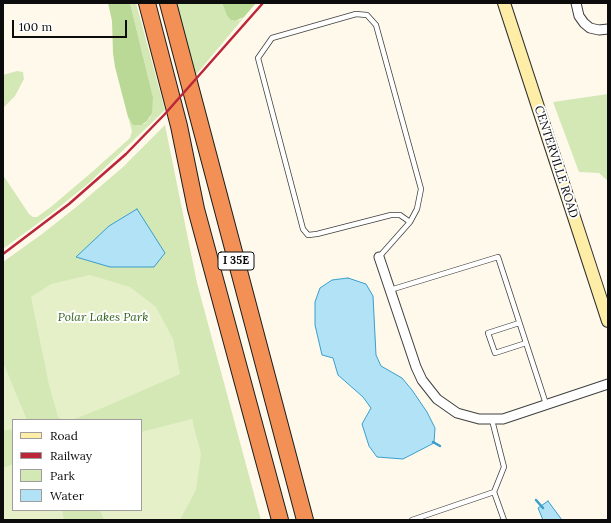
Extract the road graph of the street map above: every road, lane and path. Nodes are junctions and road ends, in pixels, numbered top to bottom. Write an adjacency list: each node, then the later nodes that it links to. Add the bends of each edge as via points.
1 (146, 3): 16 (highway, I 35E, via 179,126 196,209)
2 (168, 3): 17 (highway, I 35E)
3 (504, 3): 9 (main road, CENTERVILLE ROAD)
4 (576, 3): 5 (street, via 579,16 590,28)
5 (608, 29)
6 (410, 222): 6 (lane, via 417,209 421,189 376,25 367,15 356,14 272,38 258,58 303,229 308,235 317,234 391,214 400,215); 7 (lane)
7 (379, 257): 8 (street)
8 (390, 290): 10 (lane, via 498,257); 14 (street, via 416,367 428,390 457,413)
9 (608, 321)
10 (519, 323): 11 (lane); 11 (lane, via 488,333 490,340 495,353)
11 (526, 343): 13 (lane)
12 (608, 384): 13 (street)
13 (546, 404): 14 (street, via 513,416)
14 (492, 420): 15 (lane, via 504,467)
15 (494, 492): 18 (lane); 19 (lane)
16 (280, 520)
17 (305, 520)
18 (412, 520)
19 (504, 520)

